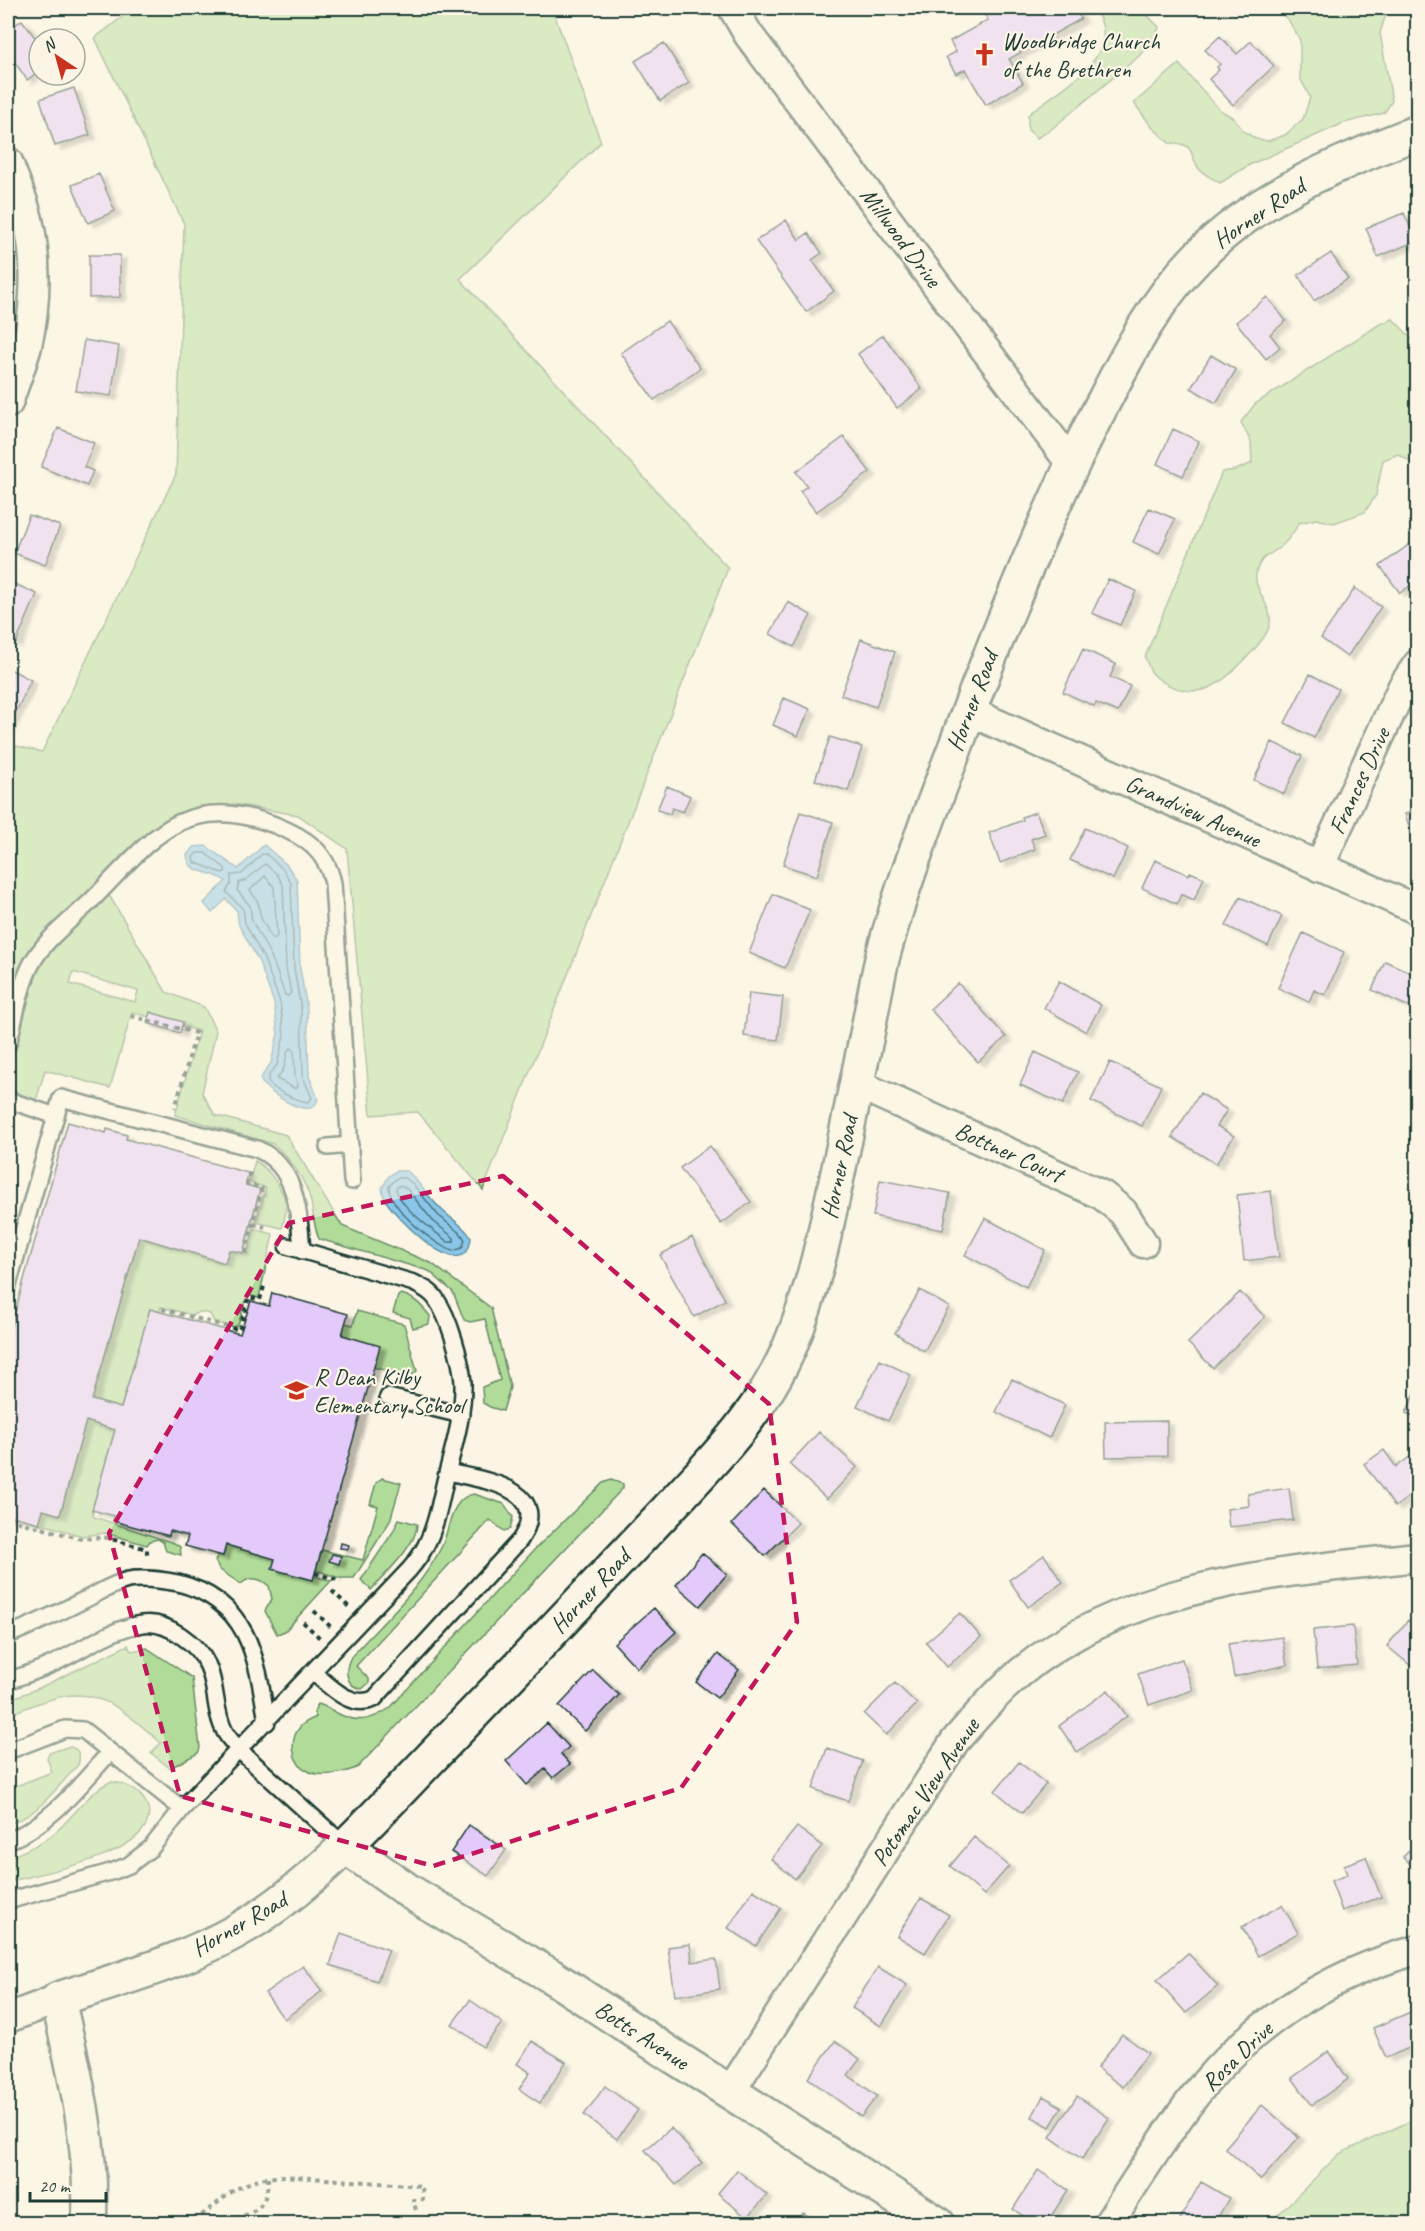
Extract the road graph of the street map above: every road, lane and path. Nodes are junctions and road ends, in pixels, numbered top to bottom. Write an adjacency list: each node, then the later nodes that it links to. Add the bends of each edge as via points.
1 (733, 8): 5 (street, Millwood Drive, via 748,34)
2 (1418, 132): 5 (main road, Horner Road, via 1281,193 1240,219 1193,261 1156,309)
3 (8, 162): 4 (street, via 24,206 34,277 26,348)
4 (8, 403)
5 (1072, 465): 7 (main road, Horner Road)
6 (1418, 664): 8 (street, Frances Drive, via 1403,686)
7 (968, 711): 8 (street, Grandview Avenue); 12 (main road, Horner Road, via 912,860 882,958)
8 (1319, 867): 9 (street, Grandview Avenue)
9 (1418, 910)
10 (131, 1016): 15 (path, via 196,1033)
11 (8, 1044): 16 (lane, via 34,959 155,837 170,826 206,814 265,822 312,846 330,869)
12 (857, 1084): 22 (street, Bottner Court, via 1102,1195 1123,1212); 44 (main road, Horner Road, via 806,1300 791,1344 761,1400 716,1458)
13 (8, 1100): 14 (lane)
14 (56, 1116): 15 (lane, via 61,1098); 25 (lane)
15 (170, 1126): 18 (lane)
16 (350, 1145): 17 (lane); 19 (lane)
17 (327, 1147)
18 (256, 1149): 20 (path, via 248,1184 262,1188); 28 (lane, via 276,1160 291,1184 298,1205 294,1249 414,1283 432,1293 448,1322 460,1365)
19 (352, 1181)
20 (253, 1224): 21 (path); 23 (path)
21 (265, 1227)
22 (1143, 1243)
23 (245, 1253)
24 (265, 1283): 26 (path, via 260,1300 249,1297 239,1330)
25 (8, 1285)
26 (162, 1310)
27 (388, 1397): 28 (lane)
28 (460, 1415): 29 (lane)
29 (448, 1472): 36 (lane, via 436,1522 421,1554); 36 (lane, via 504,1485 516,1493 529,1518 520,1540 374,1699 358,1703 349,1700)
30 (8, 1519): 32 (path, via 82,1539 104,1537 147,1549)
31 (1418, 1557): 49 (street, Potomac View Avenue, via 1289,1572 1156,1600 1102,1621 1021,1672 986,1704 955,1741)
32 (147, 1558)
33 (315, 1573): 34 (path)
34 (341, 1581)
35 (8, 1635): 38 (lane, via 128,1580 153,1579 184,1585 215,1599 244,1630 255,1656)
36 (313, 1672): 38 (lane)
37 (8, 1681): 39 (lane, via 134,1626 160,1625 180,1636 204,1659 224,1731)
38 (267, 1722): 39 (lane)
39 (239, 1750): 42 (lane); 44 (lane)
40 (8, 1751): 41 (lane, via 71,1728 83,1730)
41 (110, 1752): 42 (lane); 43 (lane, via 58,1809 26,1834)
42 (182, 1809): 45 (lane, via 151,1848 129,1865)
43 (8, 1841)
44 (346, 1847): 47 (main road, Horner Road, via 285,1899 213,1944); 49 (main road, Botts Avenue, via 410,1892 551,1976)
45 (8, 1901)
46 (1418, 1950): 56 (street, Rosa Drive, via 1344,1976 1297,2001 1250,2037 1188,2105)
47 (58, 1999): 48 (street, Horner Road); 52 (main road, via 72,2055 87,2154)
48 (8, 2018)
49 (730, 2092): 55 (main road, Botts Avenue)
50 (268, 2178): 51 (path, via 422,2186 423,2199 413,2200); 53 (path, via 242,2185 198,2218); 54 (path, via 265,2199 259,2207 246,2216)
51 (416, 2210)
52 (89, 2223)
53 (167, 2223)
54 (218, 2223)
55 (938, 2223)
56 (1108, 2223)

